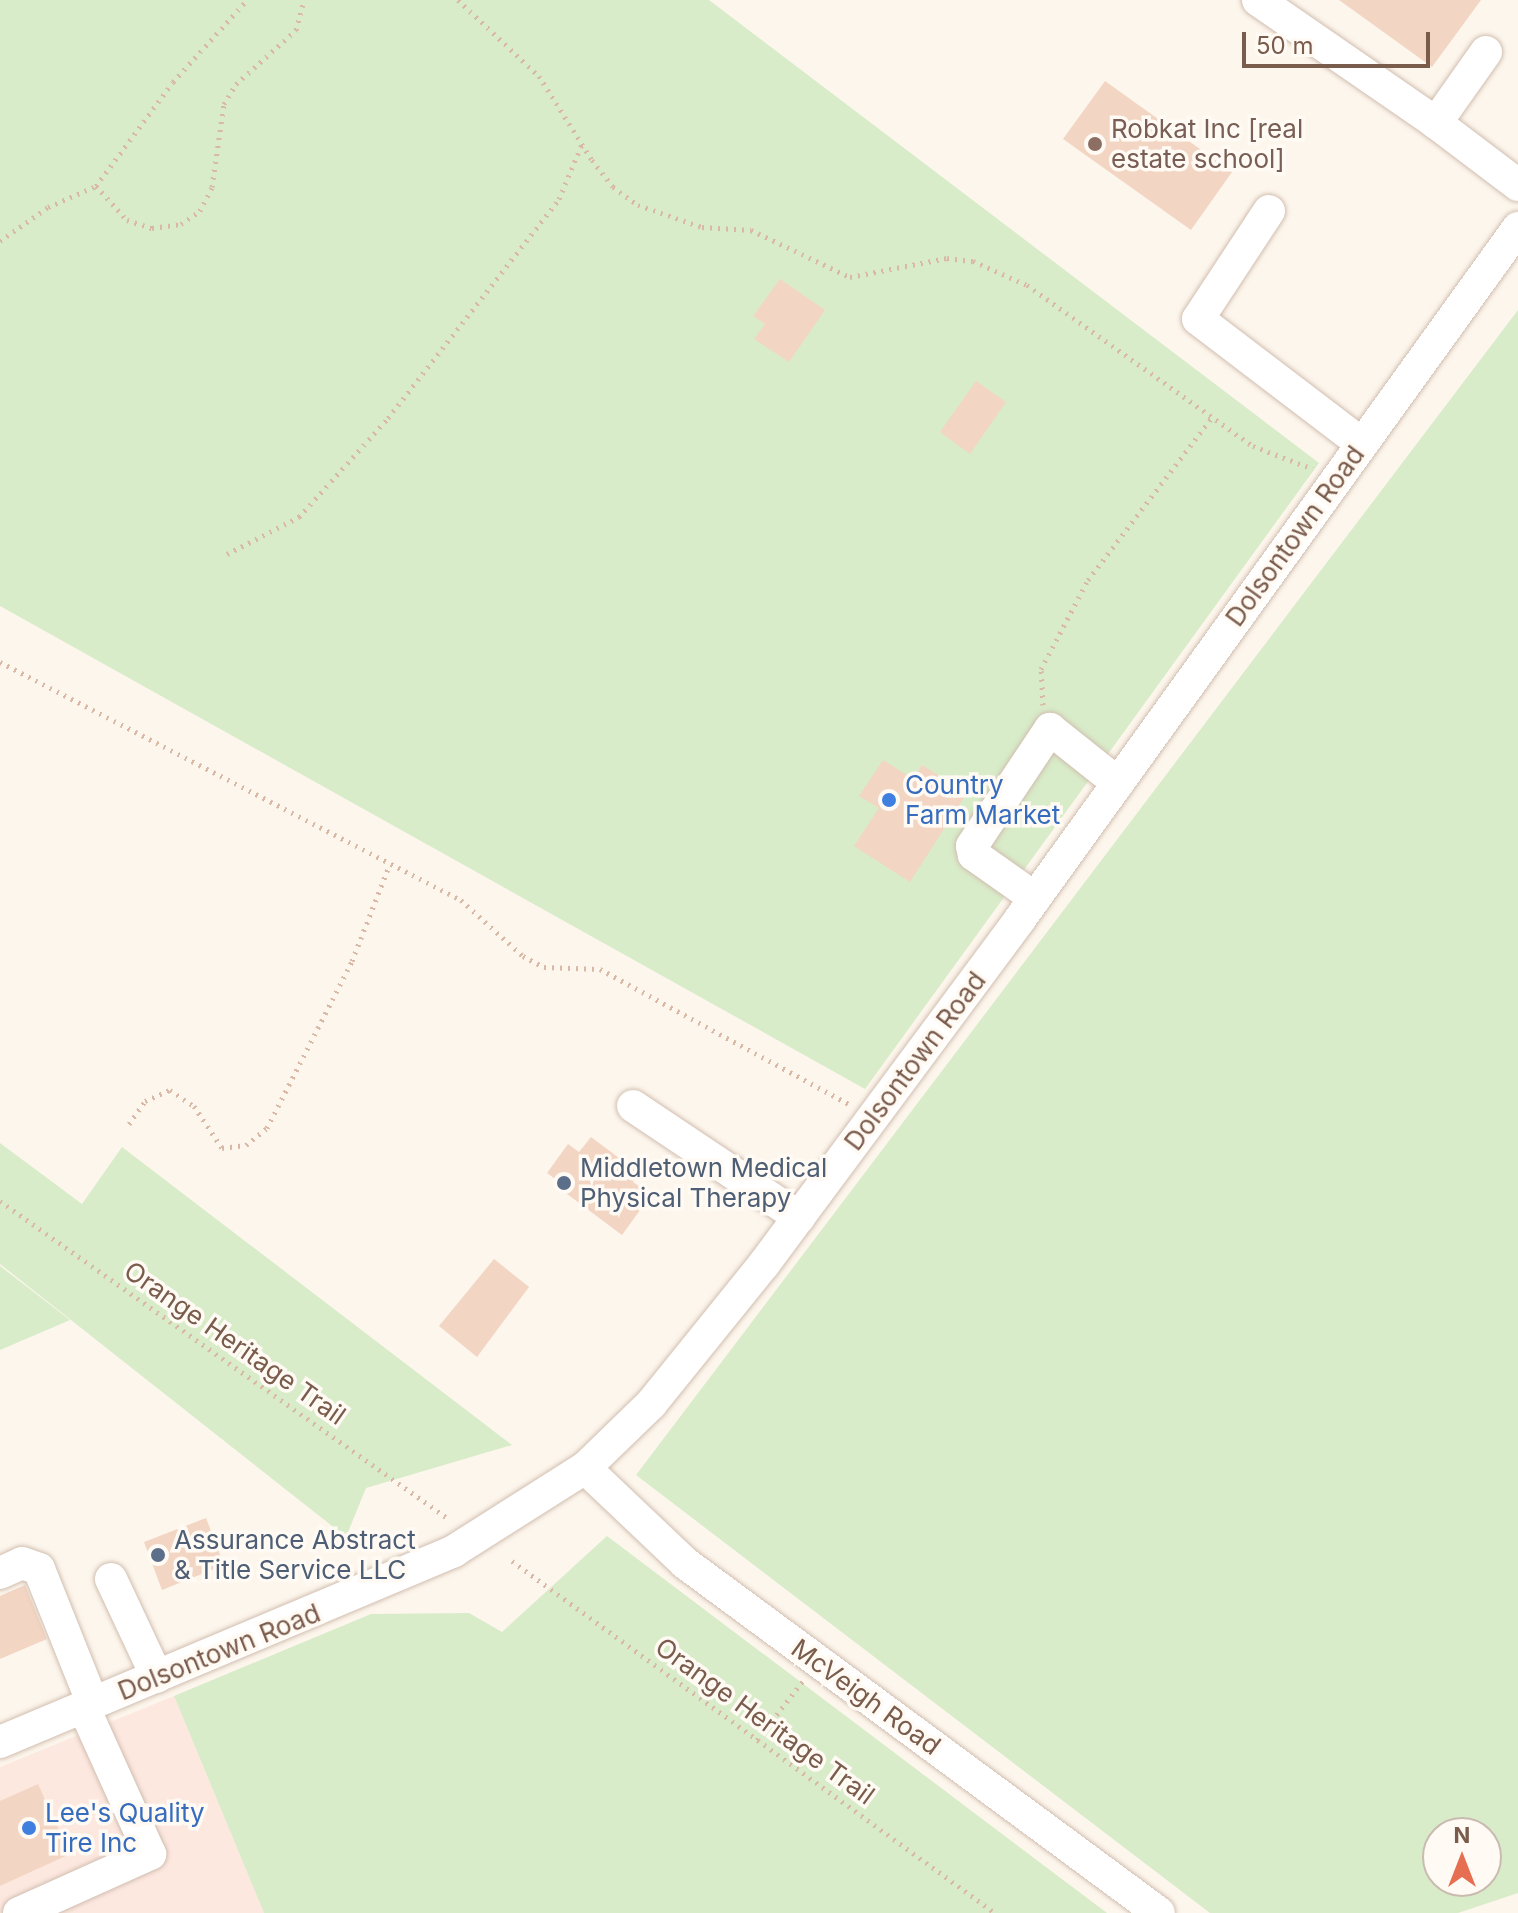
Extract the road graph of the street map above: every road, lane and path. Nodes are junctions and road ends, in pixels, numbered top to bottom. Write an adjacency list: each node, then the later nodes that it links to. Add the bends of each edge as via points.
1 (247, 0): 9 (path, via 173,82)
2 (304, 0): 9 (path, via 296,30 236,84 224,104 212,187 200,211 181,224 152,228 127,220)
3 (458, 0): 7 (path, via 539,76)
4 (1258, 0): 6 (street)
5 (1486, 52): 6 (street)
6 (1436, 123): 8 (street)
7 (582, 144): 13 (path, via 613,187 638,205 702,227 751,230 850,277 947,258 973,261 1027,285); 16 (path, via 544,220 388,418 299,517)
8 (1518, 185)
9 (96, 186): 12 (path, via 48,207)
10 (1269, 211): 14 (street, via 1198,319)
11 (1518, 228): 14 (street, Dolsontown Road)
12 (0, 241)
13 (1212, 417): 15 (path, via 1253,446); 18 (path, via 1088,580 1052,643 1041,669 1040,694)
14 (1361, 443): 15 (street, Dolsontown Road)
15 (1336, 478): 19 (street, Dolsontown Road)
16 (227, 554)
17 (0, 664): 20 (path)
18 (1050, 729): 19 (street); 21 (street, via 972,846 974,855)
19 (1118, 783): 21 (street, Dolsontown Road)
20 (389, 866): 23 (path, via 461,900 523,956 544,967 600,969); 24 (path, via 352,961 267,1128 246,1145 222,1148 194,1106 170,1090 145,1101)
21 (1035, 898): 23 (street, Dolsontown Road)
22 (633, 1106): 26 (street)
23 (873, 1117): 26 (street, Dolsontown Road)
24 (129, 1124)
25 (0, 1201): 28 (path, Orange Heritage Trail)
26 (799, 1217): 27 (street, Dolsontown Road, via 682,1368)
27 (585, 1468): 32 (street, McVeigh Road, via 685,1563); 33 (street, Dolsontown Road, via 523,1511 408,1574)
28 (446, 1517)
29 (512, 1561): 35 (path, Orange Heritage Trail)
30 (0, 1573): 34 (street, via 22,1563 39,1569)
31 (111, 1579): 33 (street)
32 (818, 1662): 35 (path); 39 (street, McVeigh Road)
33 (157, 1677): 34 (street, Dolsontown Road)
34 (89, 1706): 36 (street, Dolsontown Road); 37 (street, via 150,1854)
35 (757, 1740): 38 (path, Orange Heritage Trail)
36 (0, 1742)
37 (19, 1913)
38 (995, 1913)
39 (1159, 1913)

